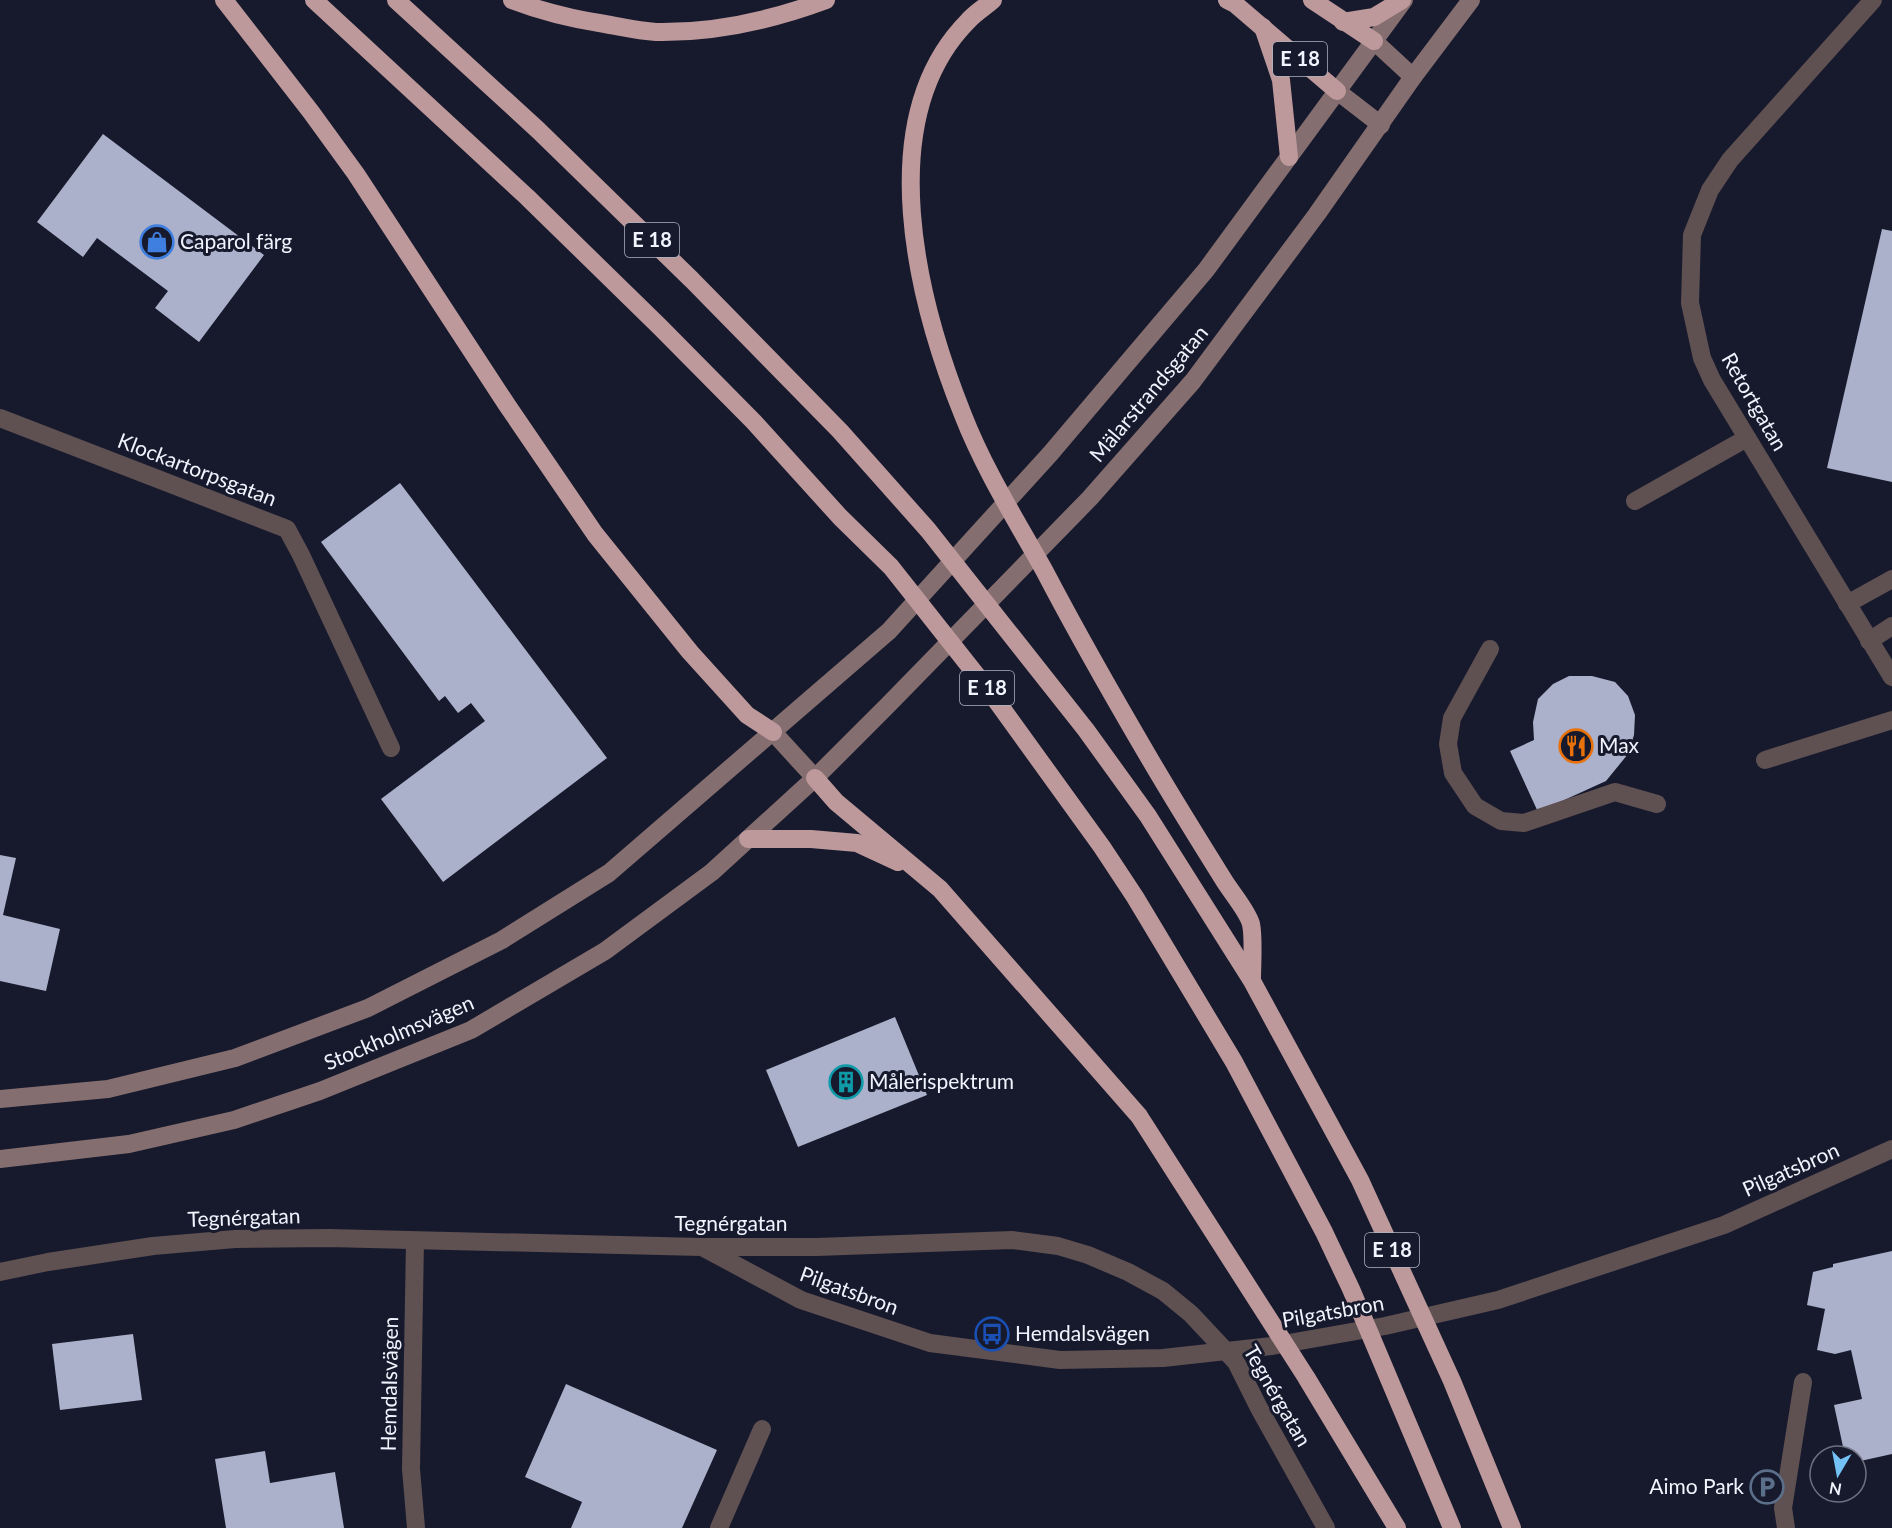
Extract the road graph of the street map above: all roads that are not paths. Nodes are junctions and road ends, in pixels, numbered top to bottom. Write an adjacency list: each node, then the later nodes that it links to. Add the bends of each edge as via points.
1 (224, 0): 29 (highway, via 356,174 595,534 690,652 747,715)
2 (314, 0): 49 (highway, E 18, via 527,197 754,422 891,567 993,696 1124,880 1234,1062 1351,1289)
3 (396, 0): 36 (highway, E 18, via 538,130 692,280 896,492 1086,730 1148,816)
4 (512, 0): 5 (highway, via 540,11 654,32 746,24)
5 (826, 0)
6 (993, 0): 36 (highway, E 18, via 967,21 944,52 918,115 909,186 914,245 925,294 963,417 986,464 1103,680 1251,923)
7 (1227, 0): 13 (highway, E 18)
8 (1312, 0): 12 (highway, E 18)
9 (1403, 0): 12 (highway, via 1374,17); 14 (main road, Mälarstrandsgatan)
10 (1471, 0): 15 (main road, Mälarstrandsgatan)
11 (1873, 0): 20 (street, Retortgatan, via 1730,160 1710,190 1692,235 1690,303 1702,358)
12 (1343, 22): 14 (highway, E 18)
13 (1263, 27): 16 (highway, E 18); 18 (highway, via 1281,80)
14 (1374, 41): 15 (main road); 16 (main road, Mälarstrandsgatan)
15 (1413, 77): 17 (main road, Mälarstrandsgatan)
16 (1337, 91): 17 (main road); 18 (main road, Mälarstrandsgatan)
17 (1381, 125): 32 (main road, Mälarstrandsgatan, via 1193,381 1090,498)
18 (1289, 157): 29 (main road, Mälarstrandsgatan, via 1206,270 1050,454 889,632)
19 (0, 418): 30 (street, Klockartorpsgatan, via 287,529)
20 (1747, 438): 21 (street); 23 (street, Retortgatan)
21 (1635, 501)
22 (1892, 579): 23 (street)
23 (1847, 604): 25 (street, Retortgatan)
24 (1892, 626): 25 (street)
25 (1869, 640): 27 (street, Retortgatan)
26 (1490, 649): 33 (street, via 1452,718 1448,744 1453,773 1475,806 1501,821 1524,823 1615,792)
27 (1892, 677)
28 (1892, 720): 31 (street)
29 (773, 732): 32 (main road); 37 (main road, Stockholmsvägen, via 609,873 502,940 368,1008 235,1058 108,1089)
30 (391, 748)
31 (1765, 760)
32 (815, 778): 34 (main road, Stockholmsvägen); 35 (highway, via 836,802)
33 (1657, 804)
34 (748, 839): 35 (highway, via 857,843); 39 (main road, Stockholmsvägen, via 712,872 605,951 471,1030 320,1091 234,1120 129,1144)
35 (921, 873): 48 (highway, via 940,889 1138,1116 1306,1377)
36 (1252, 981): 50 (highway, E 18, via 1360,1180 1452,1381)
37 (0, 1100)
38 (1892, 1149): 41 (street, Pilgatsbron, via 1724,1225 1498,1300 1272,1347 1163,1358 1060,1360 930,1343 801,1300)
39 (0, 1159)
40 (415, 1241): 41 (street, Tegnérgatan); 42 (street, Tegnérgatan, via 235,1239 141,1248); 45 (street, Hemdalsvägen, via 411,1469)
41 (701, 1247): 47 (street, Tegnérgatan, via 1012,1240 1058,1246 1128,1272 1163,1291 1191,1314 1236,1362)
42 (0, 1272)
43 (1803, 1382): 51 (street, via 1783,1508)
44 (762, 1429): 46 (street)
45 (416, 1528)
46 (719, 1528)
47 (1326, 1528)
48 (1397, 1528)
49 (1452, 1528)
50 (1512, 1528)
51 (1786, 1528)

